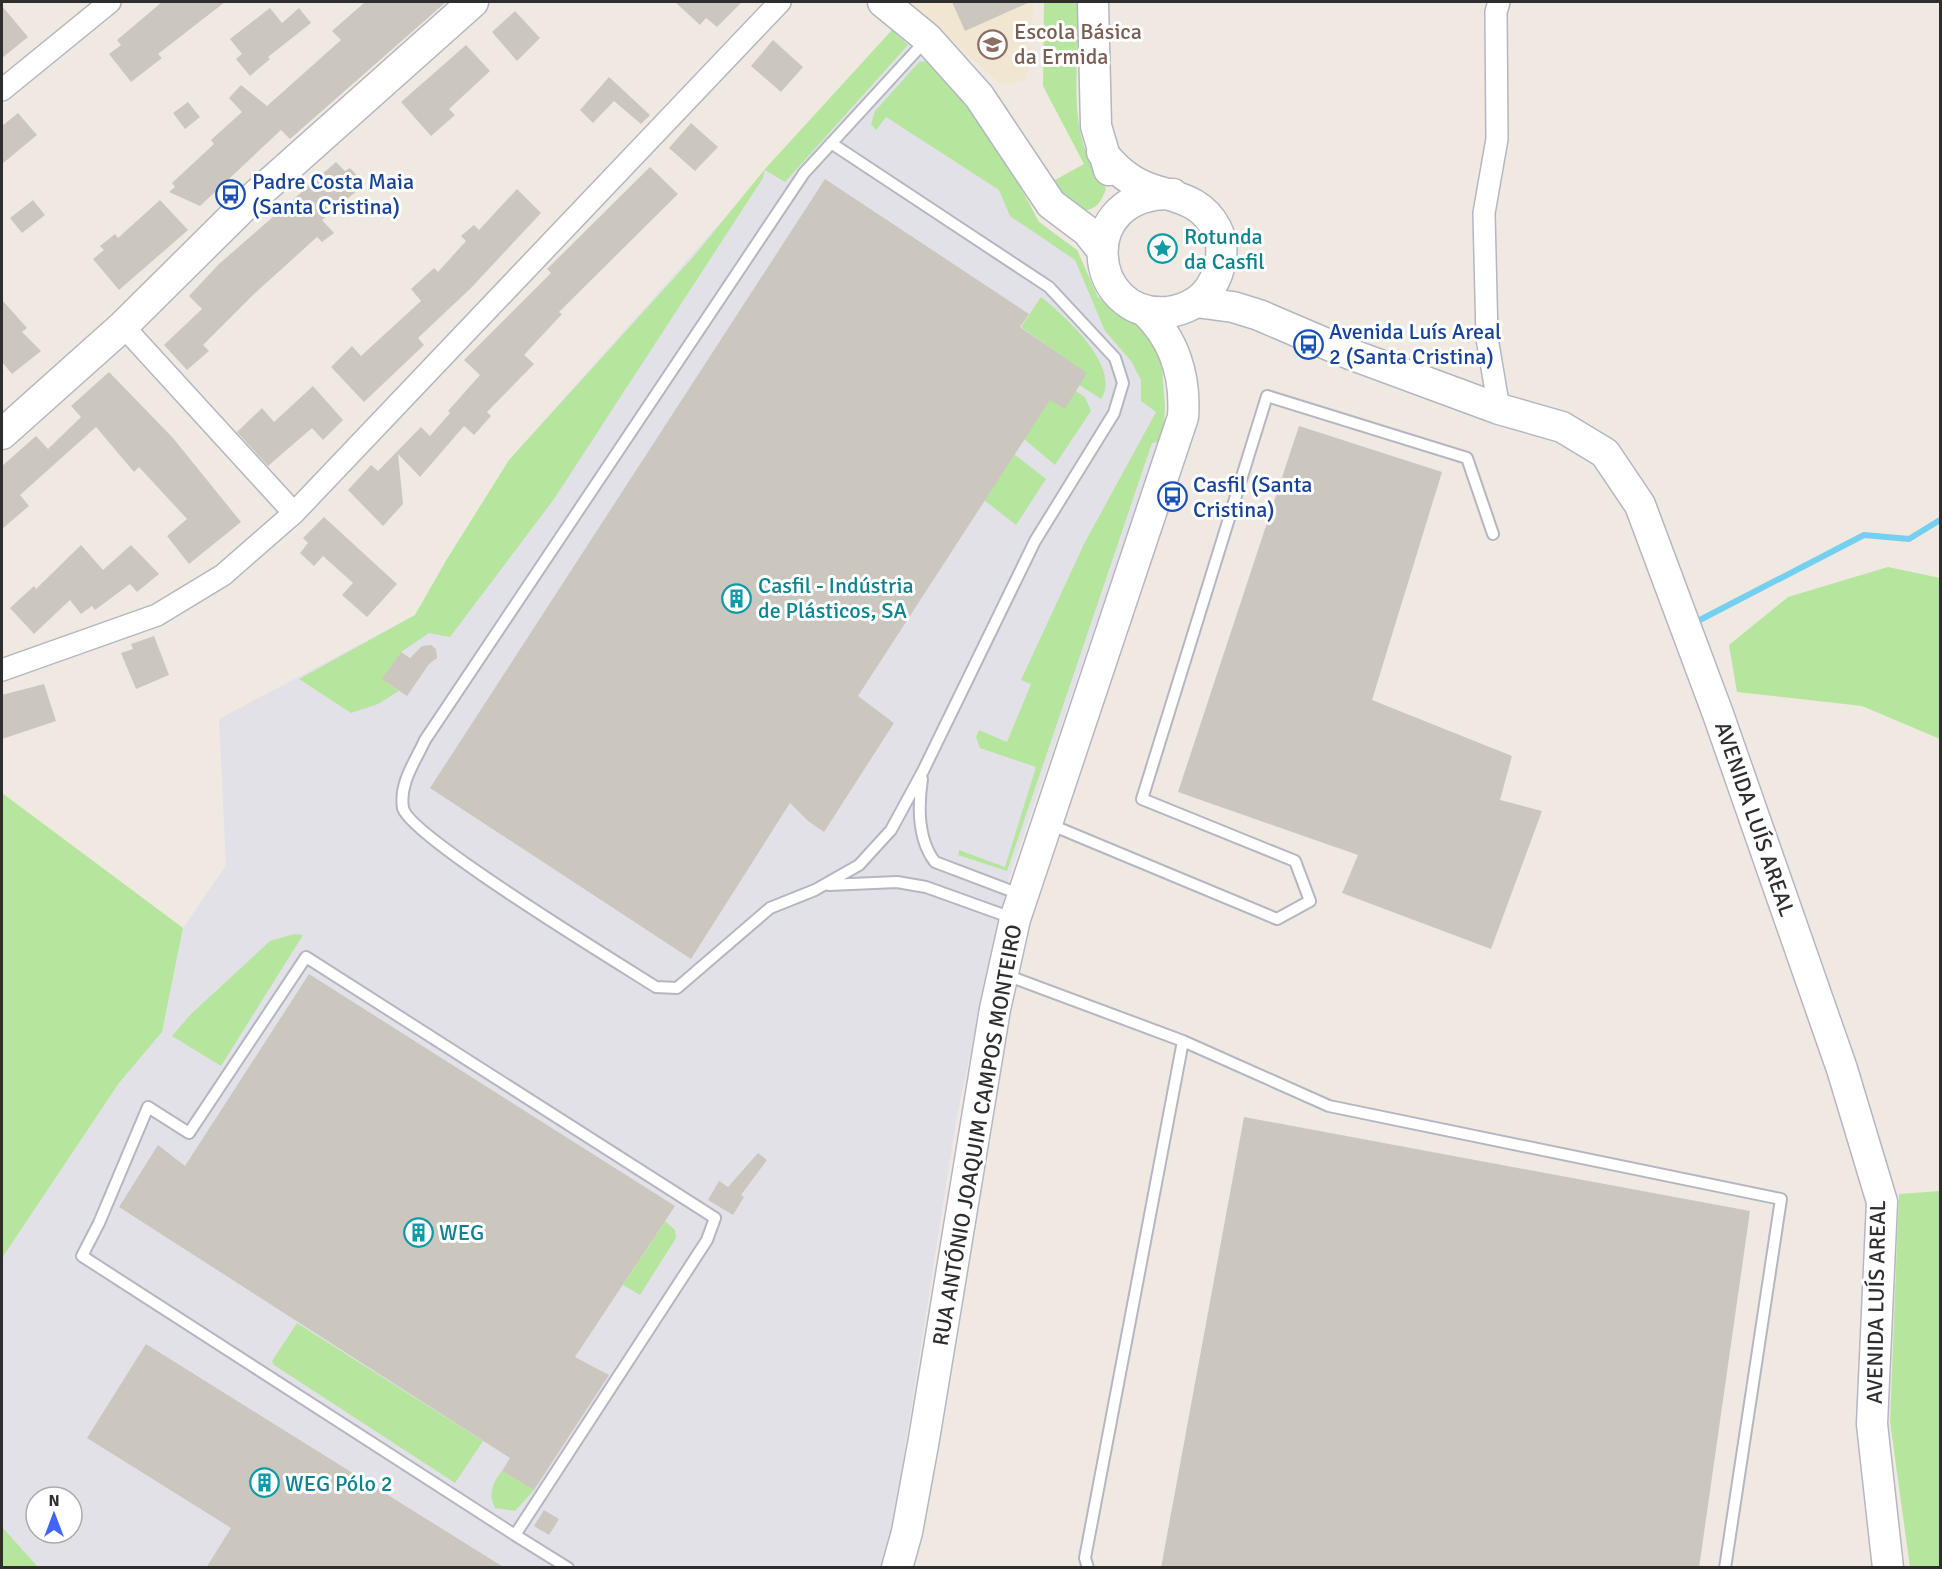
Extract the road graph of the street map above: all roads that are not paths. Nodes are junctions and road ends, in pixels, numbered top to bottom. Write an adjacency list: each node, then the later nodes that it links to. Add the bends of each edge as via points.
1 (110, 2): 8 (street)
2 (473, 2): 17 (street, via 243,207)
3 (780, 2): 21 (street)
4 (883, 2): 7 (street)
5 (1093, 2): 10 (street, via 1094,102)
6 (1499, 2): 19 (street, via 1497,139 1484,213 1487,338)
7 (927, 39): 9 (lane); 12 (street, via 979,96 1051,204 1087,231)
8 (2, 90)
9 (831, 143): 24 (lane, via 1049,287 1115,358 1123,383 1114,413 1035,541); 26 (lane, via 794,188 426,740 402,788 404,811 419,828 470,868 656,987 676,988 770,908)
10 (1102, 152): 11 (street, via 1134,181); 12 (street, via 1113,192)
11 (1173, 194): 12 (street, via 1154,194 1121,209); 13 (street, via 1207,213)
12 (1106, 236): 15 (street, via 1104,269 1113,288 1127,302)
13 (1222, 249): 14 (street, via 1216,279); 16 (street, AVENIDA LUÍS AREAL, via 1239,296)
14 (1193, 304): 15 (street, via 1176,311); 16 (street, AVENIDA LUÍS AREAL, via 1233,307); 18 (street, RUA ANTÓNIO JOAQUIM CAMPOS MONTEIRO)
15 (1145, 311): 18 (street, RUA ANTÓNIO JOAQUIM CAMPOS MONTEIRO, via 1168,337)
16 (1259, 315): 19 (street, AVENIDA LUÍS AREAL, via 1350,354)
17 (123, 326): 20 (street); 21 (street)
18 (1179, 367): 25 (street, RUA ANTÓNIO JOAQUIM CAMPOS MONTEIRO, via 1184,402 1180,432)
19 (1499, 409): 35 (street, AVENIDA LUÍS AREAL, via 1562,427 1605,453 1640,505 1710,689 1842,1068 1882,1202 1872,1424)
20 (2, 434)
21 (294, 513): 23 (street, via 223,575 157,615)
22 (1493, 534): 25 (lane, via 1467,458 1267,396 1143,799 1295,861 1310,901 1277,919)
23 (2, 670)
24 (923, 771): 26 (lane, via 891,830 860,865); 27 (lane, via 920,799 928,853 935,862)
25 (1046, 822): 27 (street, RUA ANTÓNIO JOAQUIM CAMPOS MONTEIRO)
26 (823, 885): 27 (lane, via 897,882)
27 (1018, 907): 28 (street, RUA ANTÓNIO JOAQUIM CAMPOS MONTEIRO)
28 (1003, 974): 29 (lane); 32 (street, RUA ANTÓNIO JOAQUIM CAMPOS MONTEIRO, via 924,1439)
29 (1183, 1041): 33 (lane, via 1085,1558); 34 (lane, via 1329,1106 1781,1199)
30 (516, 1535): 30 (lane, via 82,1256 148,1107 189,1133 306,957 715,1218 707,1240); 31 (lane)
31 (567, 1568)
32 (897, 1568)
33 (1088, 1568)
34 (1725, 1568)
35 (1888, 1568)

